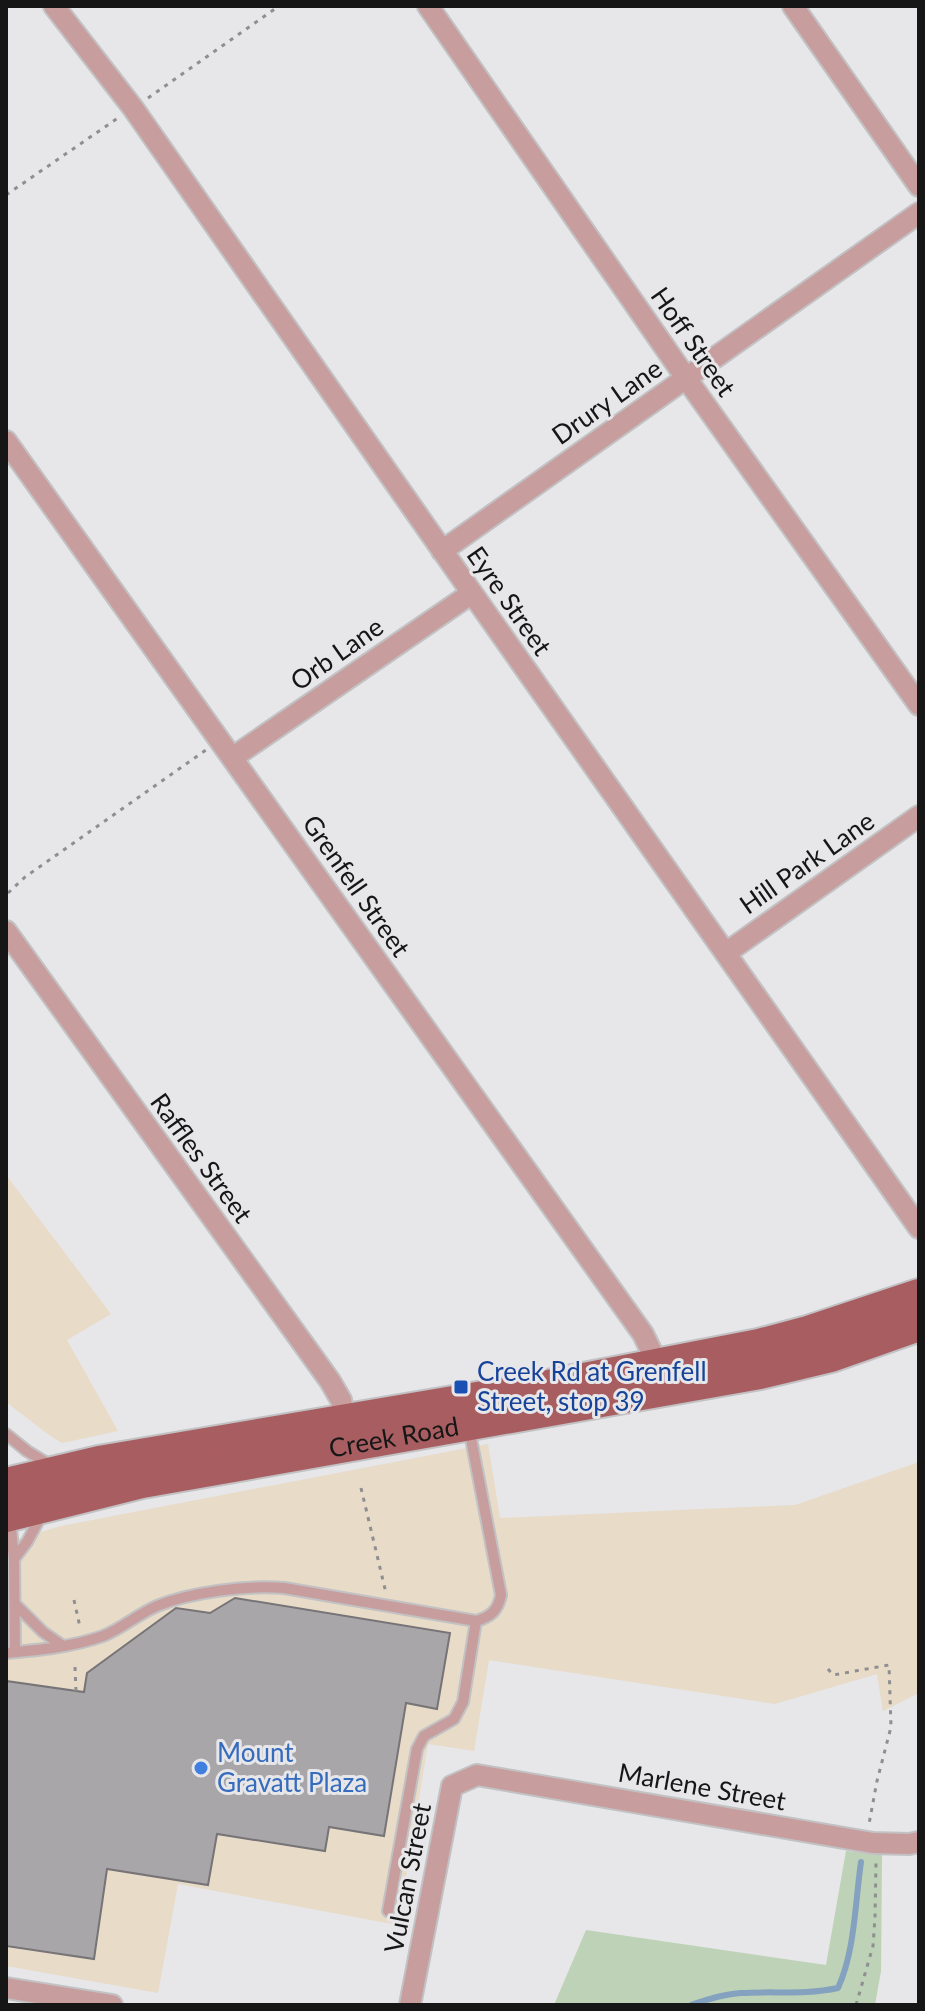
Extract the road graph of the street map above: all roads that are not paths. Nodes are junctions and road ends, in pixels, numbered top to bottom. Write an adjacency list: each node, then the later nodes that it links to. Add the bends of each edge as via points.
1 (54, 6): 8 (street, Eyre Street, via 133,108)
2 (428, 6): 6 (street, Hoff Street)
3 (793, 6): 4 (street)
4 (919, 186)
5 (919, 213): 6 (street, Drury Lane)
6 (686, 378): 8 (street, Drury Lane); 10 (street, Hoff Street)
7 (6, 441): 11 (street, Grenfell Street)
8 (442, 551): 9 (street, Eyre Street)
9 (472, 593): 11 (street, Orb Lane); 14 (street, Eyre Street)
10 (919, 705)
11 (232, 758): 18 (street, Grenfell Street, via 643,1334)
12 (919, 816): 14 (street, Hill Park Lane)
13 (6, 931): 19 (street, Raffles Street, via 330,1381)
14 (726, 953): 15 (street, Eyre Street)
15 (919, 1228)
16 (919, 1295): 18 (main road, Creek Road, via 808,1332)
17 (919, 1325): 20 (main road, Creek Road, via 831,1356 760,1373)
18 (658, 1365): 19 (main road, Creek Road)
19 (345, 1421): 22 (main road, Creek Road)
20 (468, 1425): 24 (main road, Creek Road, via 142,1482); 27 (lane, via 501,1595 499,1606)
21 (6, 1434): 22 (lane)
22 (59, 1471): 23 (main road, Creek Road)
23 (7, 1504): 24 (main road, Creek Road); 25 (lane)
24 (46, 1505): 25 (lane)
25 (14, 1559): 26 (lane)
26 (15, 1604): 28 (lane); 29 (lane)
27 (476, 1621): 28 (lane, via 262,1586 172,1600 108,1634); 32 (lane, via 463,1702 454,1719 424,1736 417,1749)
28 (63, 1646): 29 (lane)
29 (10, 1652)
30 (477, 1775): 31 (street, Marlene Street, via 873,1843); 35 (street, Vulcan Street, via 452,1786)
31 (919, 1842)
32 (388, 1911)
33 (6, 1988): 34 (street)
34 (112, 2005)
35 (410, 2005)

